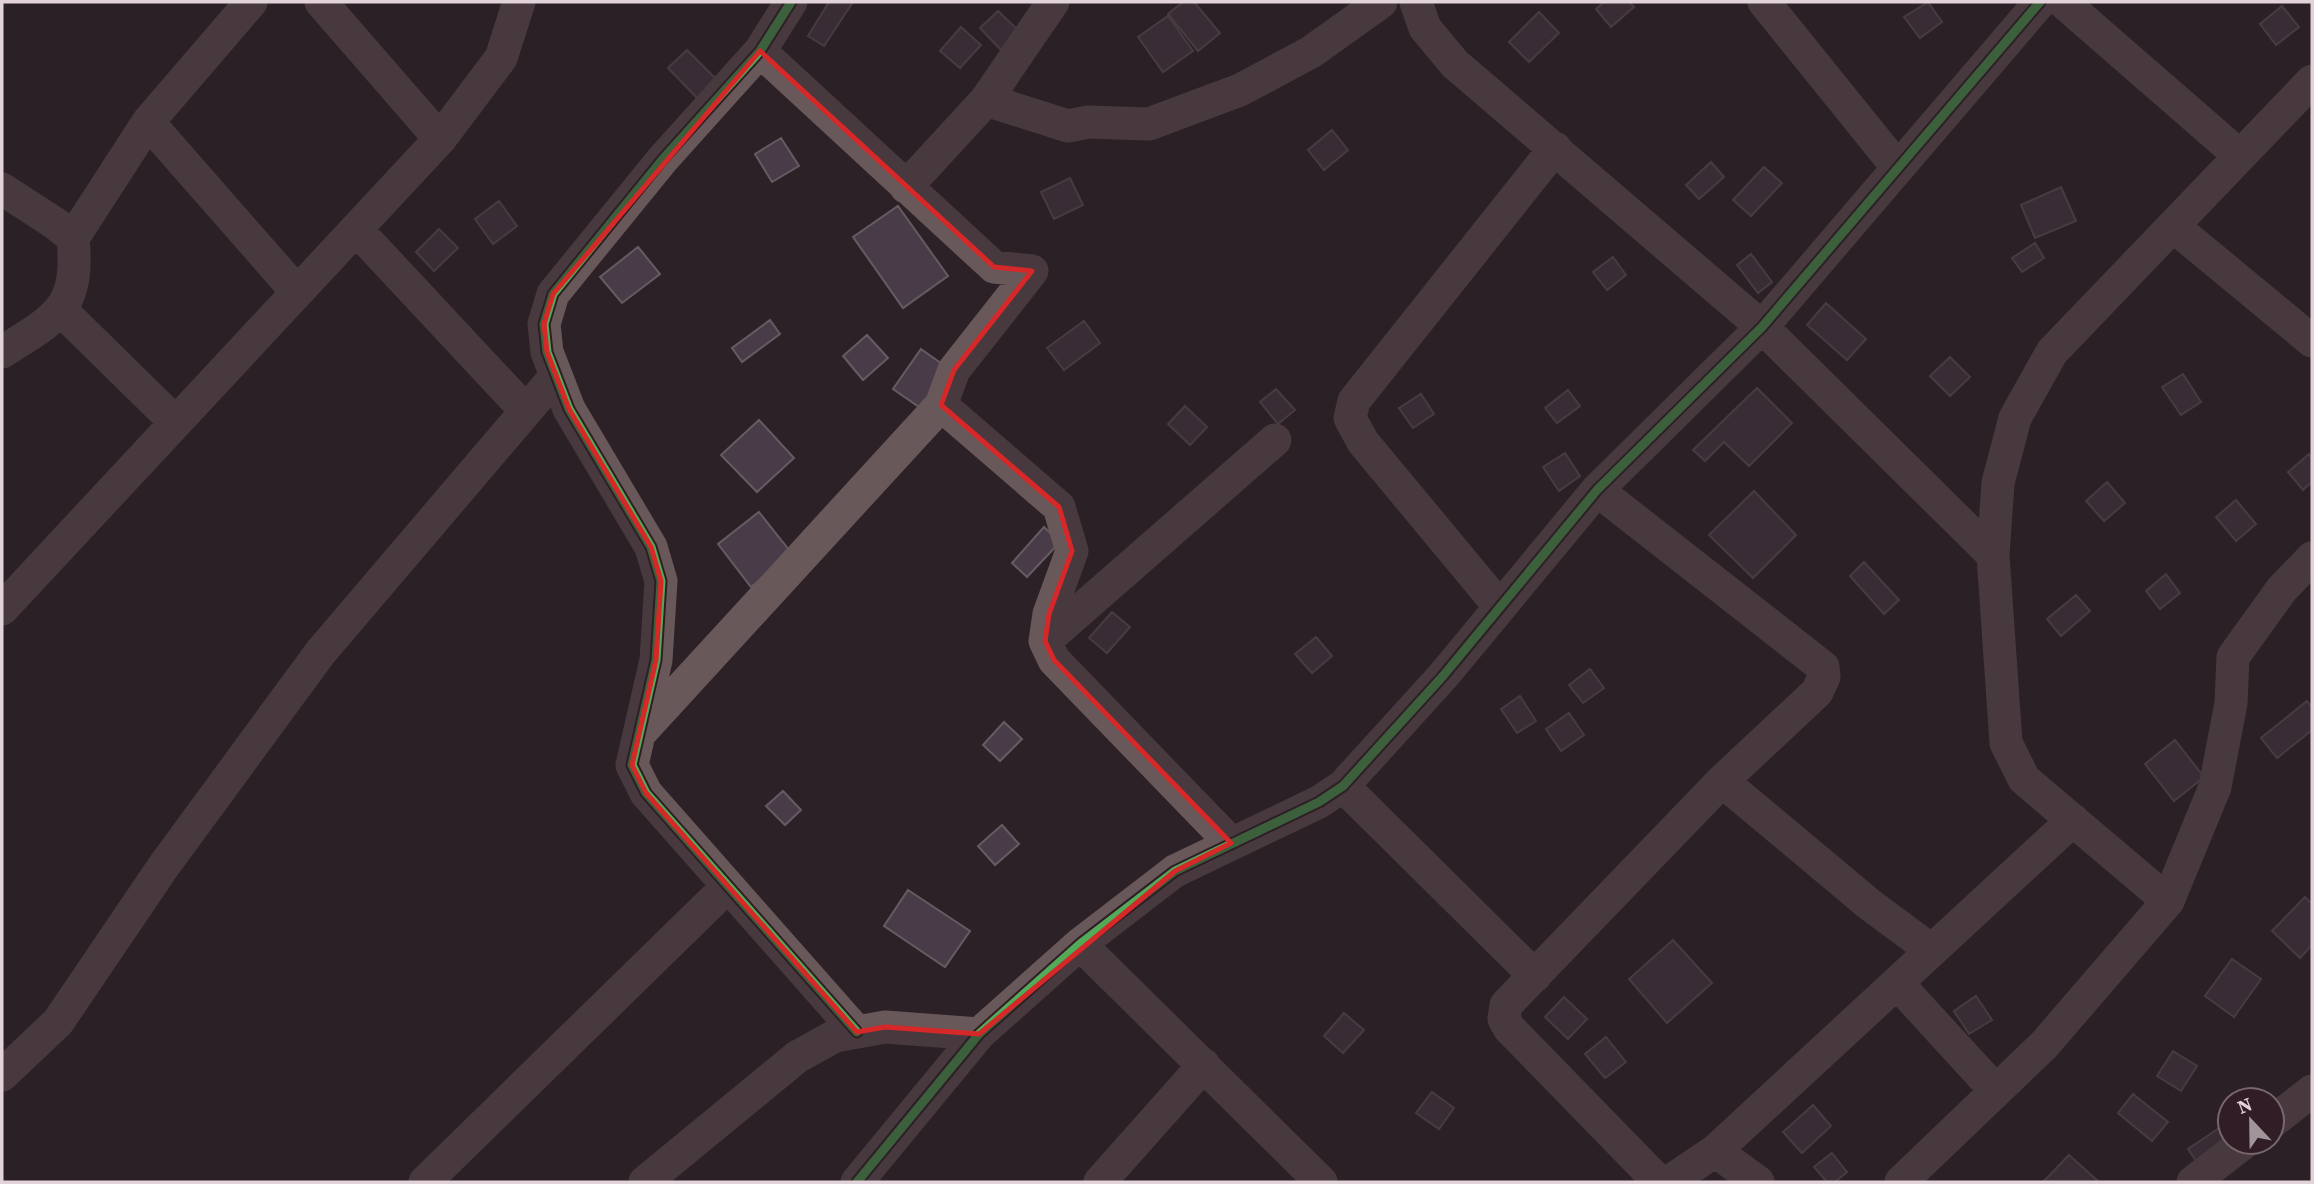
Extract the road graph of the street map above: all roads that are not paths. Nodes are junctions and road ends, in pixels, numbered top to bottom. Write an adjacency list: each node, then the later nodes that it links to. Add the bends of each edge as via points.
1 (251, 2): 14 (street)
2 (321, 2): 15 (street)
3 (519, 2): 15 (street, via 501,58)
4 (791, 2): 11 (street)
5 (1053, 2): 13 (street)
6 (1381, 2): 13 (street, via 1311,52 1240,90 1149,124 1088,122 1068,126)
7 (1416, 2): 16 (street, via 1425,28 1455,64)
8 (1764, 2): 18 (street)
9 (2040, 2): 18 (street)
10 (2063, 2): 17 (street)
11 (760, 51): 19 (street); 29 (street, via 662,160 553,294 544,324)
12 (2312, 81): 17 (street)
13 (986, 100): 19 (street)
14 (148, 122): 23 (street); 24 (street)
15 (440, 139): 22 (street)
16 (1555, 148): 26 (street); 37 (street, via 1353,401 1350,418 1363,442)
17 (2240, 156): 21 (street)
18 (1898, 169): 26 (street)
19 (906, 187): 30 (street, via 994,267 1032,271 954,370)
20 (2, 189): 23 (street)
21 (2173, 226): 27 (street); 35 (street, via 2052,352 2015,418 1998,483)
22 (356, 229): 24 (street); 31 (street)
23 (73, 238): 25 (street, via 71,293)
24 (297, 292): 32 (street)
25 (61, 310): 28 (street); 32 (street)
26 (1762, 327): 34 (street); 35 (street)
27 (2312, 341)
28 (2, 352)
29 (555, 377): 31 (street); 40 (street, via 569,410 651,547 661,582 656,660)
30 (941, 405): 39 (street, via 1059,508 1072,551 1049,614); 40 (street)
31 (526, 411): 54 (street, via 320,653 163,867 58,1022)
32 (175, 422): 38 (street)
33 (1275, 440): 39 (street)
34 (1597, 490): 37 (street); 41 (street, via 1823,667 1817,692)
35 (1993, 555): 43 (street, via 2006,743 2024,779)
36 (2312, 558): 46 (street, via 2282,589 2233,657 2231,703 2215,787)
37 (1500, 607): 42 (street)
38 (2, 609)
39 (1045, 641): 44 (street, via 1054,660)
40 (636, 737): 45 (street, via 632,765 646,793)
41 (1722, 781): 48 (street); 49 (street)
42 (1343, 786): 44 (street); 49 (street)
43 (2073, 820): 46 (street); 48 (street)
44 (1231, 843): 47 (street, via 1175,871)
45 (728, 886): 51 (street); 60 (street)
46 (2168, 901): 55 (street, via 2044,1045)
47 (1080, 944): 52 (street); 53 (street)
48 (1931, 950): 50 (street)
49 (1535, 976): 65 (street, via 1506,1005 1504,1019 1509,1028)
50 (1897, 983): 55 (street); 58 (street)
51 (857, 1032): 52 (street, via 886,1027); 61 (street, via 835,1036 797,1057)
52 (979, 1034): 62 (street)
53 (1204, 1065): 63 (street); 64 (street)
54 (2, 1075)
55 (1996, 1091): 68 (street)
56 (2312, 1091): 57 (street)
57 (2286, 1111)
58 (1715, 1151): 66 (street); 67 (street)
59 (2234, 1162): 69 (street)
60 (425, 1182)
61 (645, 1182)
62 (857, 1182)
63 (1100, 1182)
64 (1321, 1182)
65 (1659, 1182)
66 (1669, 1182)
67 (1758, 1182)
68 (1901, 1182)
69 (2193, 1182)

